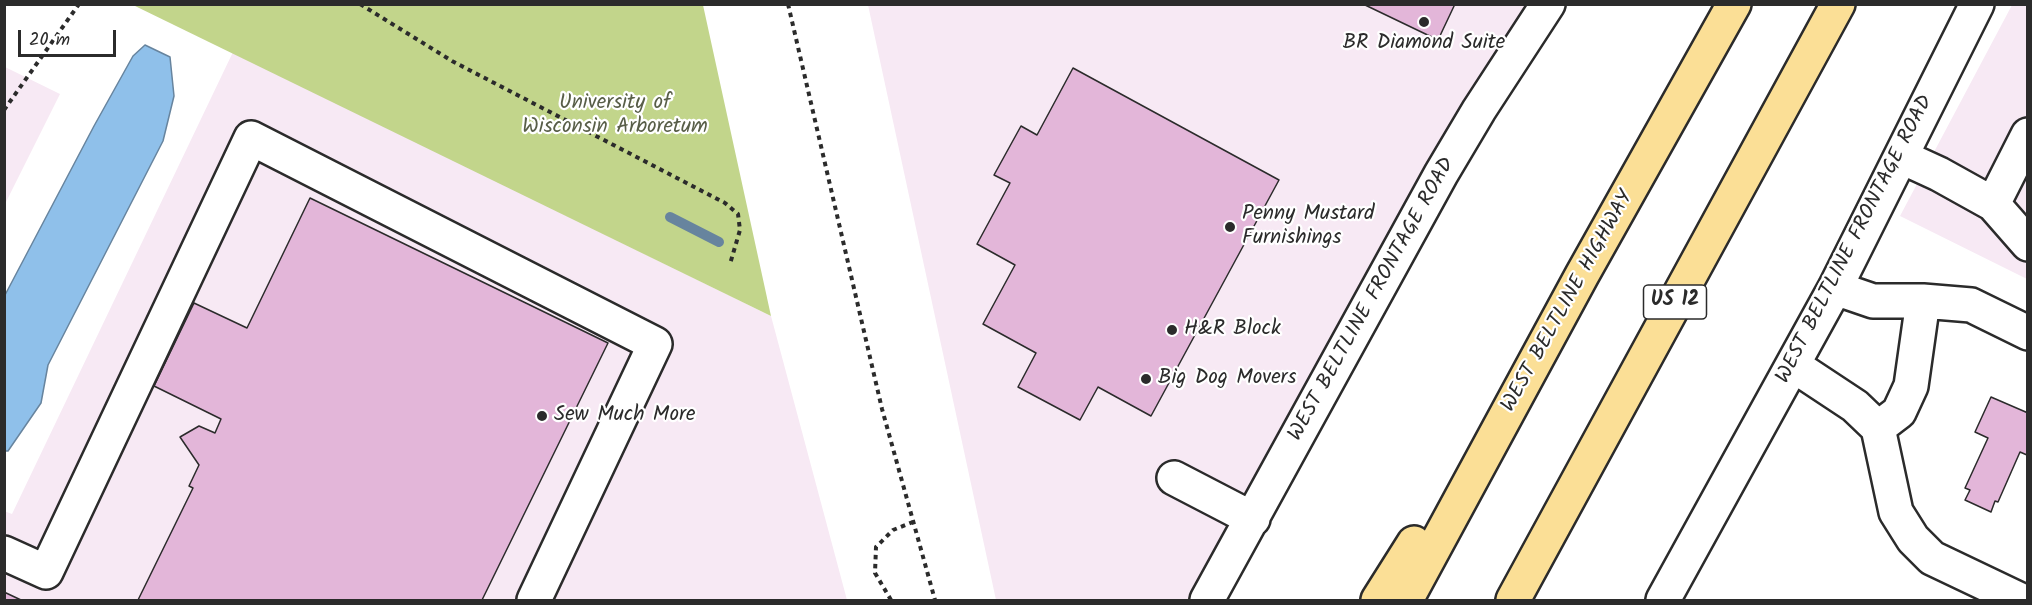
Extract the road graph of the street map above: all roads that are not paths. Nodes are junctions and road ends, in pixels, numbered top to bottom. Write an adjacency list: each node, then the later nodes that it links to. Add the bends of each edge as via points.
1 (1548, 4): 16 (street, WEST BELTLINE FRONTAGE ROAD, via 1441,174)
2 (1734, 4): 9 (highway, WEST BELTLINE HIGHWAY)
3 (1838, 4): 22 (highway, US 12)
4 (1977, 4): 6 (street, WEST BELTLINE FRONTAGE ROAD)
5 (2028, 135): 7 (street)
6 (1902, 157): 7 (street); 10 (street, WEST BELTLINE FRONTAGE ROAD)
7 (1993, 204): 8 (street)
8 (2028, 244)
9 (1582, 275): 20 (highway); 21 (highway, WEST BELTLINE HIGHWAY)
10 (1835, 288): 11 (street, via 1873,301); 13 (street, WEST BELTLINE FRONTAGE ROAD)
11 (1923, 301): 12 (street, via 1971,306); 14 (street, via 1911,386 1899,412)
12 (2028, 333)
13 (1793, 365): 14 (street, via 1855,406); 23 (street, WEST BELTLINE FRONTAGE ROAD)
14 (1878, 428): 24 (street, via 1896,512 1913,539 1932,558)
15 (1174, 478): 16 (street)
16 (1253, 519): 19 (street, WEST BELTLINE FRONTAGE ROAD)
17 (4, 553): 18 (street, via 46,572 251,138 656,344)
18 (534, 600)
19 (1207, 600)
20 (1378, 600)
21 (1406, 600)
22 (1513, 600)
23 (1663, 600)
24 (2020, 600)

